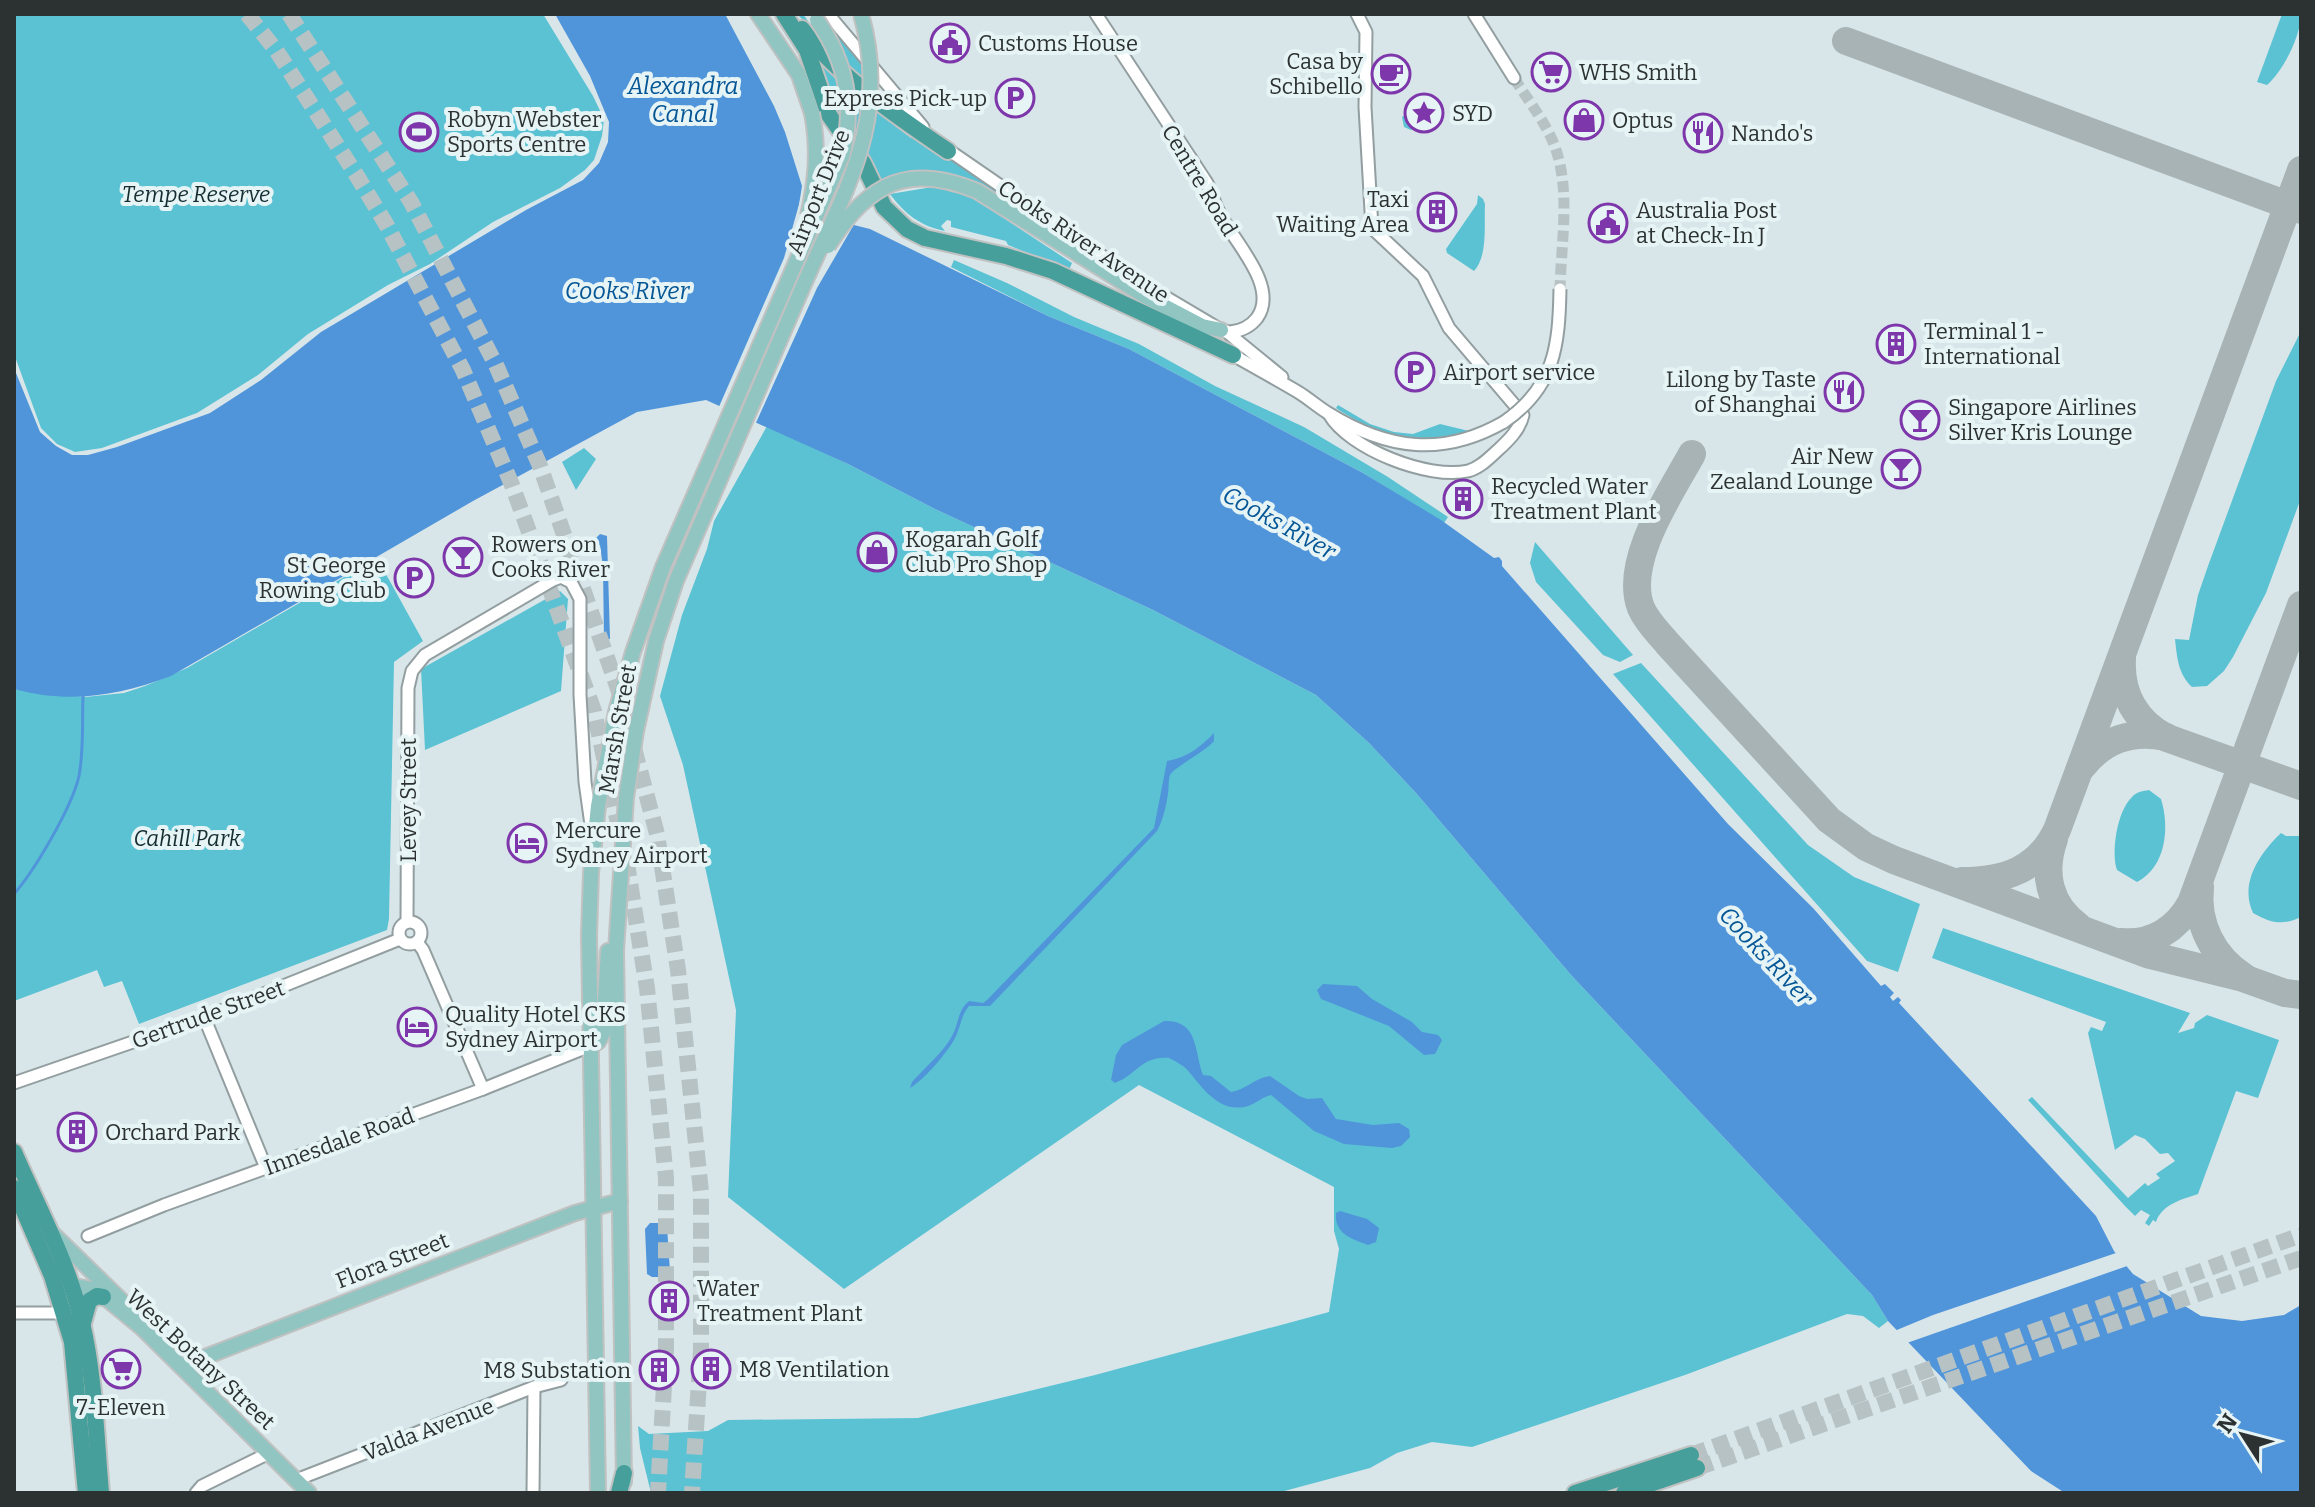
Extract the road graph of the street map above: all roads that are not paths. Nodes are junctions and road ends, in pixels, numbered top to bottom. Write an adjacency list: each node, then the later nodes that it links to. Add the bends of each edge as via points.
1 (758, 14): 12 (main road, Airport Drive, bridge, via 799,75 817,142 815,182)
2 (784, 14): 15 (highway, via 812,62 829,115 898,222 925,238 1053,271)
3 (790, 14): 10 (highway, via 851,77)
4 (861, 14): 12 (main road, Airport Drive, bridge, via 872,65 869,120 860,155)
5 (1096, 14): 14 (street, Centre Road, via 1204,179 1259,280 1263,297 1258,316 1244,329)
6 (1357, 14): 17 (street, via 1366,32 1371,226 1423,276 1449,328 1523,415 1506,443 1482,464 1450,472 1395,461 1347,432)
7 (1474, 14): 9 (street)
8 (819, 16): 10 (street, Cooks River Avenue); 12 (main road, bridge, via 843,69 848,128)
9 (1514, 78)
10 (948, 151): 14 (street, Cooks River Avenue, via 1140,282)
11 (1045, 233): 12 (main road, bridge, via 988,196 954,183 924,178 898,182 864,201 845,220); 14 (main road, via 1143,295 1202,326); 15 (main road, via 1100,278)
12 (794, 288): 18 (main road, Marsh Street)
13 (1560, 289): 17 (street, bridge, via 1554,359 1530,399 1487,432 1434,446 1406,445)
14 (1223, 330): 16 (street, Cooks River Avenue)
15 (1233, 355): 16 (street)
16 (1301, 394): 17 (street)
17 (1329, 414)
18 (715, 467): 20 (main road, Marsh Street, via 652,596 622,686); 21 (main road, Marsh Street, via 656,641 636,731)
19 (410, 677): 20 (street, Marsh Street, via 425,655 553,580 571,582 580,599 580,695); 22 (street, Levey Street)
20 (593, 844): 26 (main road, Marsh Street)
21 (618, 884): 26 (main road, via 603,1033); 32 (main road, Marsh Street)
22 (407, 922): 23 (street, via 399,929); 24 (street, via 420,928)
23 (400, 939): 24 (street); 25 (street, Gertrude Street)
24 (417, 942): 28 (street)
25 (204, 1017): 27 (street, Gertrude Street); 30 (street)
26 (590, 1046): 28 (street, Innesdale Road); 33 (main road, Marsh Street)
27 (14, 1083)
28 (483, 1089): 30 (street, Innesdale Road)
29 (14, 1152): 34 (highway)
30 (266, 1168): 35 (street, Innesdale Road)
31 (14, 1188): 36 (highway)
32 (620, 1201): 33 (main road, Flora Street); 47 (main road, Marsh Street)
33 (592, 1207): 43 (main road, Flora Street); 54 (main road, Marsh Street)
34 (48, 1230): 37 (highway); 42 (main road, via 121,1300)
35 (88, 1236)
36 (52, 1276): 37 (main road, West Botany Street); 40 (highway)
37 (72, 1287): 38 (main road, West Botany Street, via 96,1290); 41 (highway)
38 (103, 1297): 41 (highway, via 89,1301); 42 (main road, West Botany Street)
39 (14, 1313): 40 (street)
40 (65, 1313): 49 (highway, via 76,1371)
41 (82, 1323): 50 (highway)
42 (142, 1328): 43 (main road, West Botany Street)
43 (182, 1366): 46 (main road, West Botany Street)
44 (561, 1380): 45 (street, Valda Avenue)
45 (534, 1387): 48 (street, Valda Avenue); 53 (street)
46 (269, 1453): 48 (main road, West Botany Street); 51 (street)
47 (624, 1473): 55 (highway)
48 (296, 1480): 52 (main road, West Botany Street)
49 (86, 1493)
50 (101, 1493)
51 (196, 1493)
52 (309, 1493)
53 (533, 1493)
54 (598, 1493)
55 (621, 1493)
56 (1575, 1493): 57 (highway, via 1694,1462)
57 (1624, 1493)

